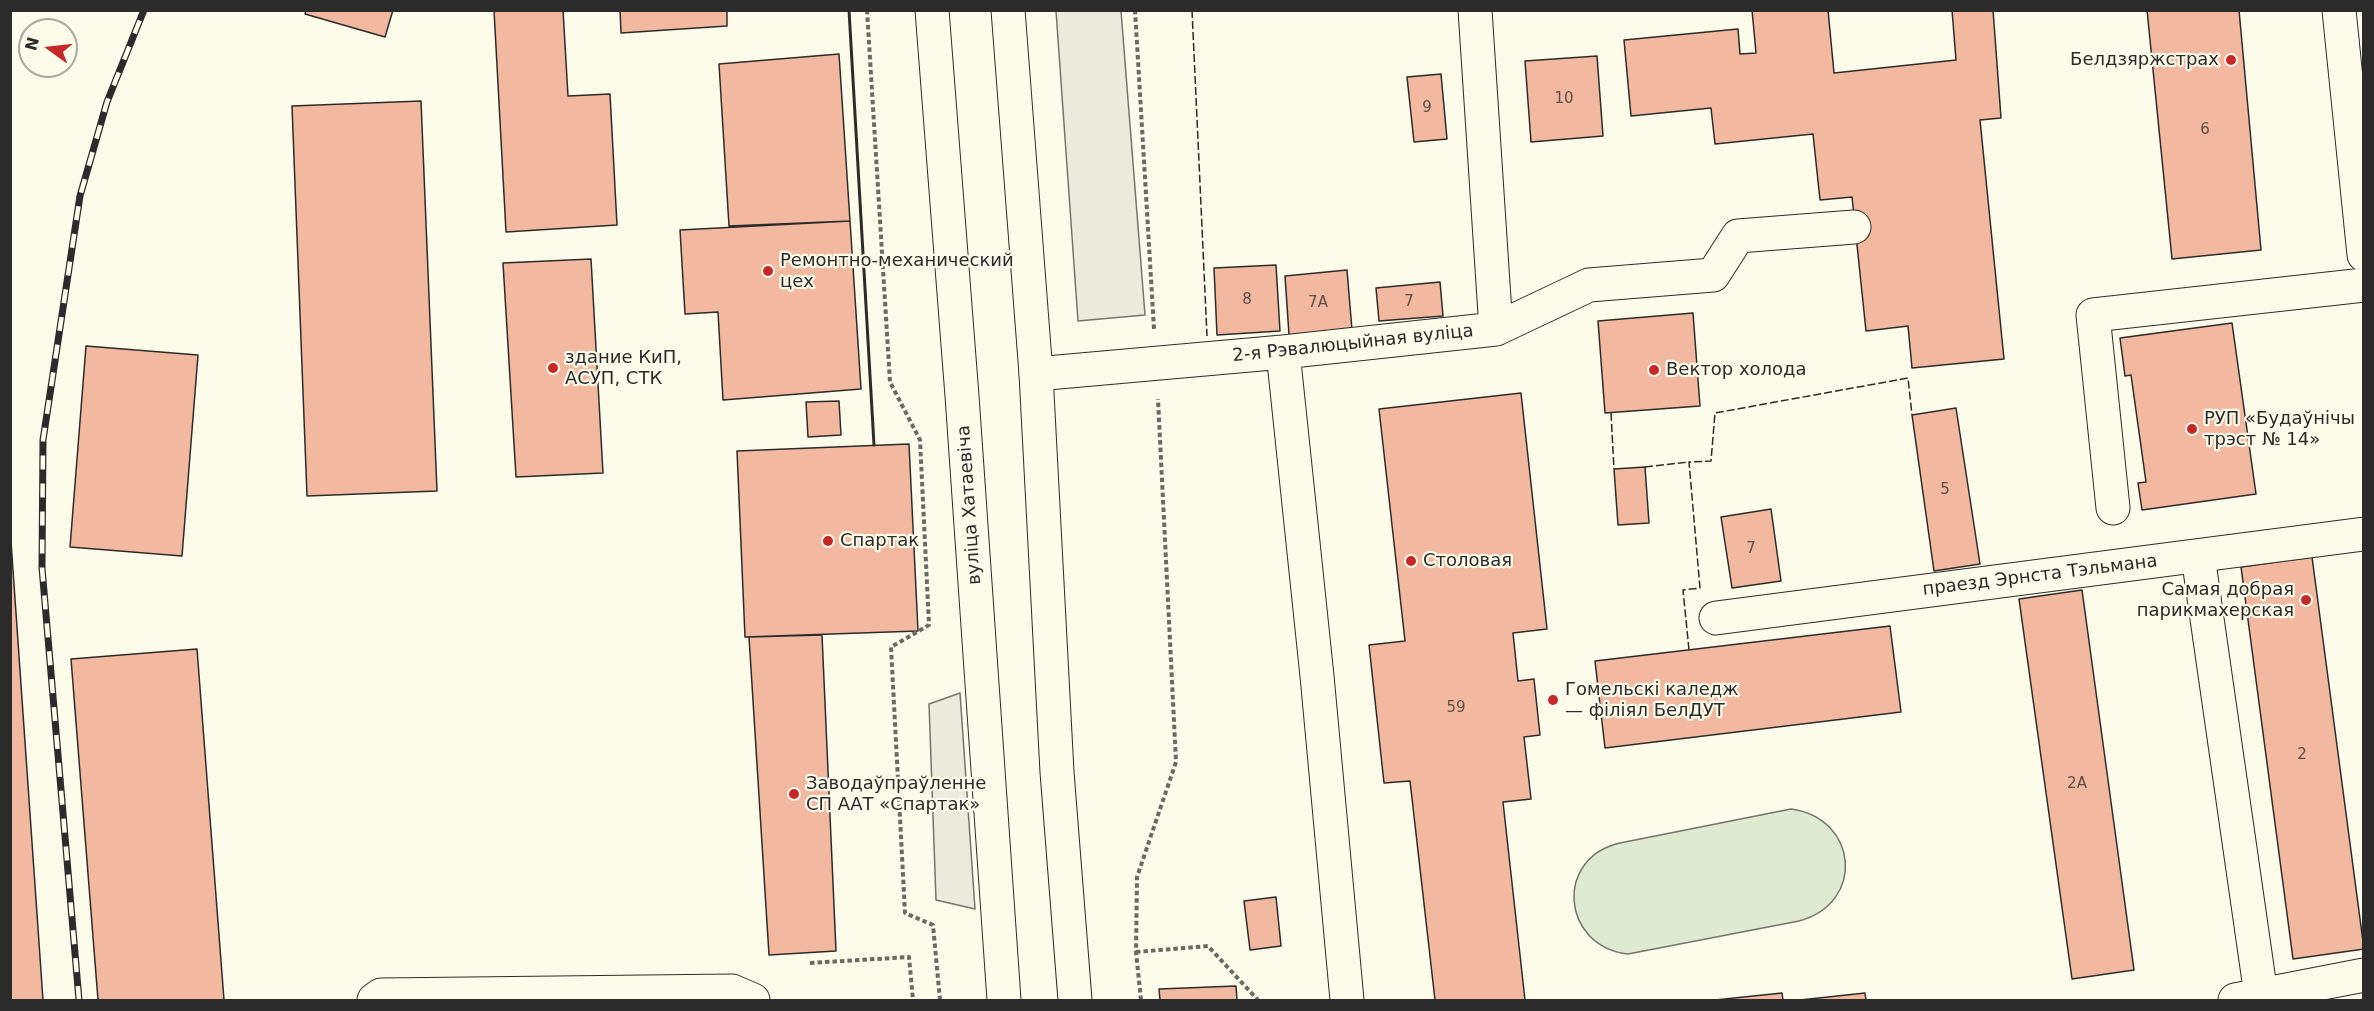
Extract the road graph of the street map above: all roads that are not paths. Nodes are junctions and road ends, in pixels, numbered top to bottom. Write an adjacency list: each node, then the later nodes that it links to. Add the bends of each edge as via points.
1 (932, 10): 19 (main road, вуліца Хатаевіча)
2 (1008, 10): 10 (main road)
3 (1475, 10): 8 (main road, 2-я Рэвалюцыйная вуліца)
4 (2339, 10): 6 (main road)
5 (1854, 227): 8 (main road, via 1738,236 1713,276 1589,285)
6 (2364, 255)
7 (2364, 285): 11 (main road, via 2093,315)
8 (1496, 329): 9 (main road, 2-я Рэвалюцыйная вуліца)
9 (1283, 352): 10 (main road, 2-я Рэвалюцыйная вуліца); 21 (main road)
10 (1036, 374): 20 (main road, via 1057,772)
11 (2113, 508)
12 (2364, 534): 13 (main road, праезд Эрнста Тэльмана)
13 (2198, 556): 14 (main road, праезд Эрнста Тэльмана); 16 (main road)
14 (1716, 618)
15 (2364, 975): 16 (main road)
16 (2248, 998)
17 (374, 1000): 18 (main road, via 381,995 732,991)
18 (753, 1000)
19 (1005, 1000)
20 (1075, 1000)
21 (1347, 1000)

